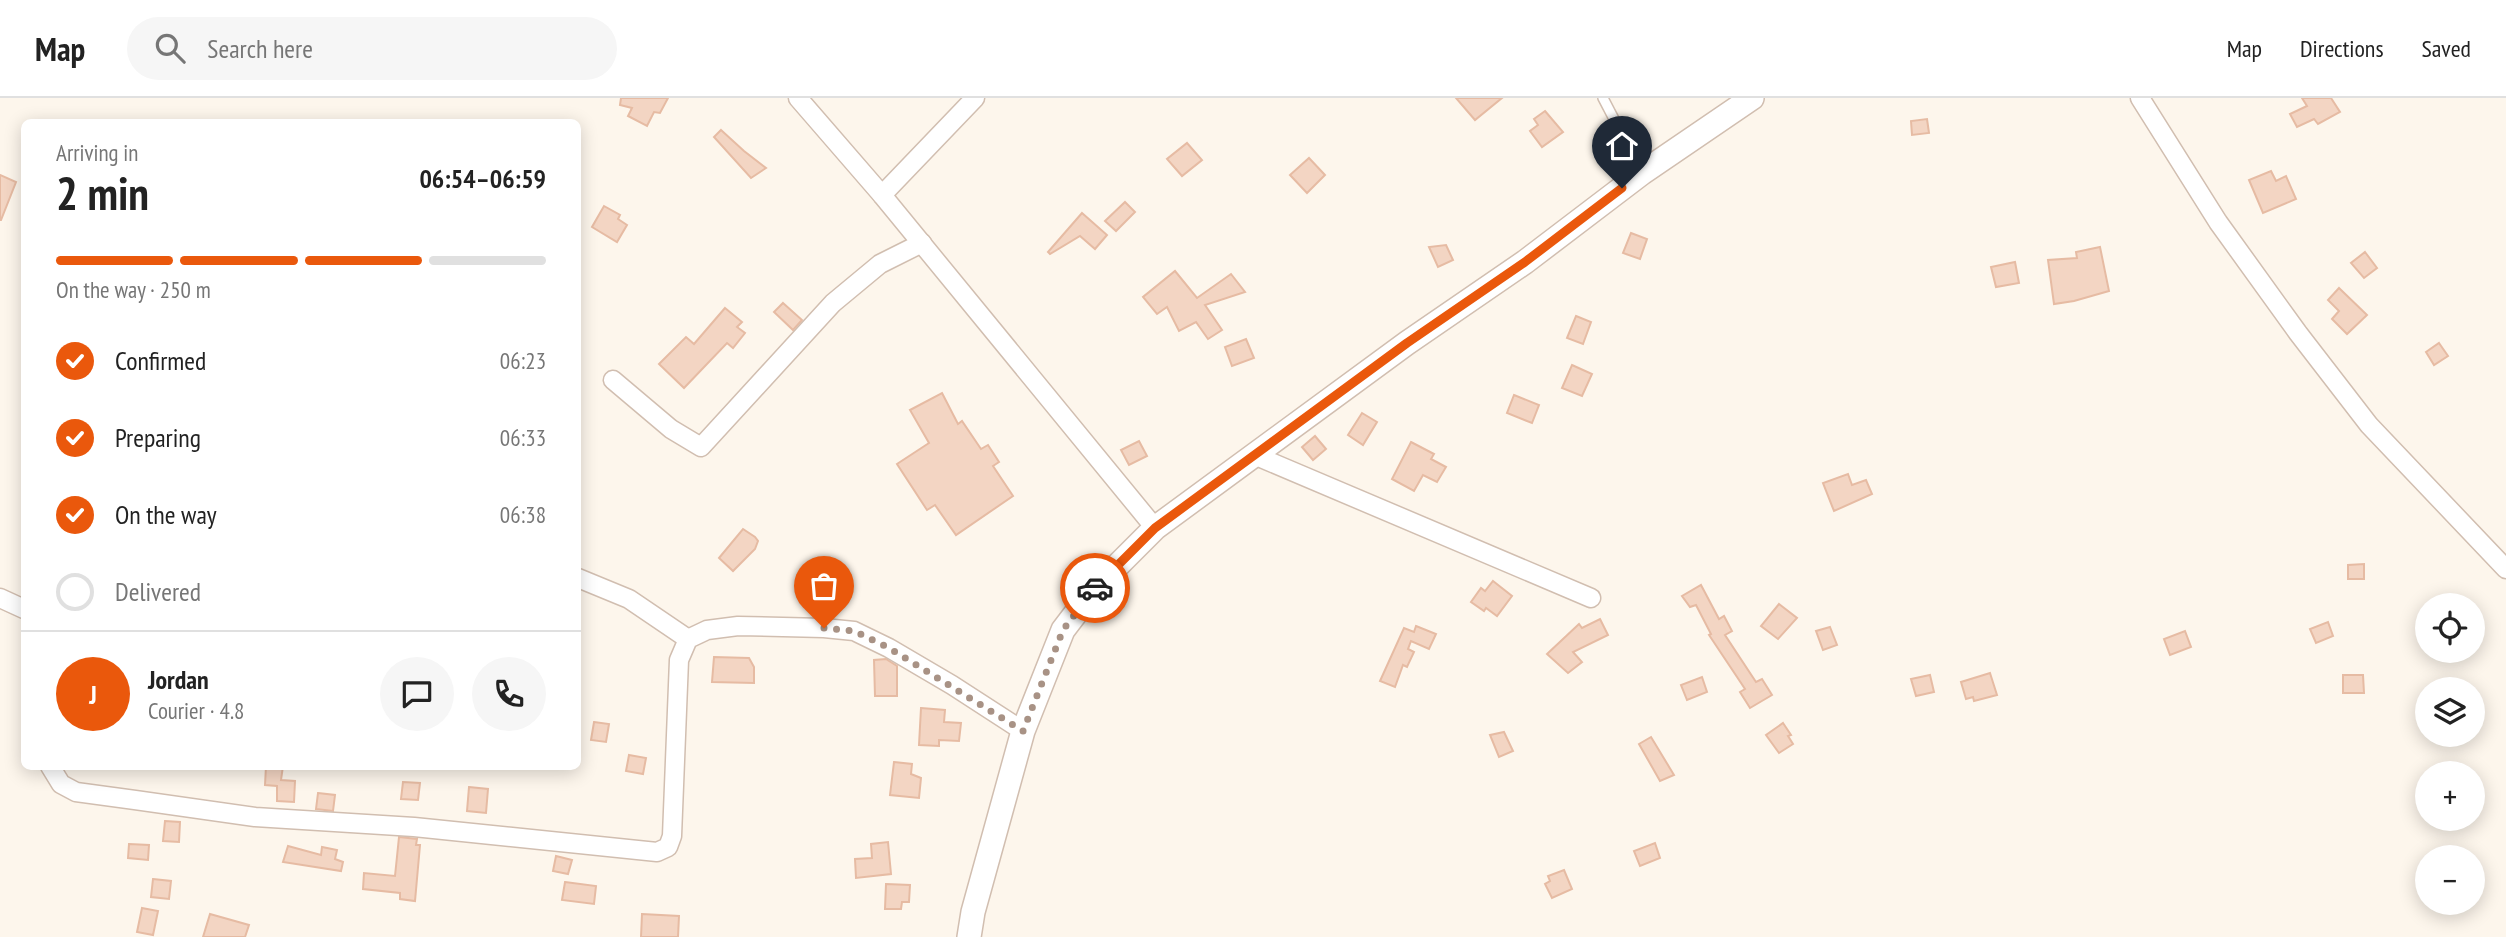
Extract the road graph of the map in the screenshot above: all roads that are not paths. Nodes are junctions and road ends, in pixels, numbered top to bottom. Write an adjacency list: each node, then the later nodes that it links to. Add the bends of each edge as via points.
1 (798, 98): 7 (street)
2 (975, 98): 7 (street)
3 (1603, 98): 6 (lane)
4 (1752, 98): 6 (street)
5 (2140, 98): 12 (street, via 2218,222 2369,425)
6 (1642, 173): 10 (street)
7 (882, 195): 8 (street)
8 (922, 243): 9 (street, via 880,264 833,303 701,447 671,429); 11 (street)
9 (613, 380)
10 (1254, 455): 11 (street); 15 (street)
11 (1155, 528): 18 (street, via 1095,588 1063,630)
12 (2506, 569)
13 (581, 579): 17 (street, via 629,598)
14 (0, 598): 16 (street)
15 (1591, 598)
16 (21, 608)
17 (688, 639): 18 (street, via 707,630 738,626 854,631); 19 (street, via 678,660 673,836 668,847 657,852 414,827 255,817 76,792 61,785)
18 (1023, 731): 20 (street)
19 (52, 770)
20 (969, 937)

